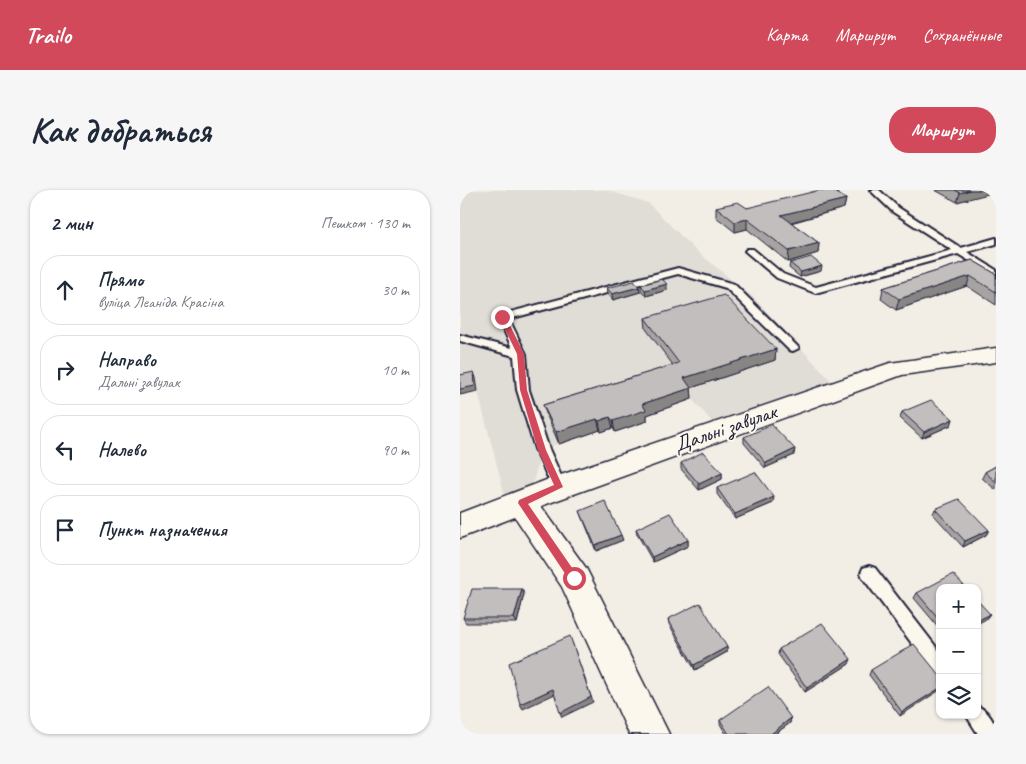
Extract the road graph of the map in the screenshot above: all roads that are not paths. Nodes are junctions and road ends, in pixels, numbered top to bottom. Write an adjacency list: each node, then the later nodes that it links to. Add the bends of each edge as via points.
1 (874, 190): 4 (lane, via 896,210)
2 (996, 241): 4 (lane)
3 (750, 251): 4 (lane, via 780,276 814,290)
4 (961, 251): 5 (lane)
5 (996, 274)
6 (460, 338): 8 (lane)
7 (793, 348): 8 (lane, via 730,286 678,271 502,317)
8 (520, 354): 10 (lane, via 523,390 542,450)
9 (996, 355): 10 (street, Дальні завулак, via 898,368)
10 (559, 487): 11 (street, Дальні завулак)
11 (522, 503): 12 (street, Дальні завулак); 16 (street, via 574,578)
12 (460, 526)
13 (869, 573): 14 (lane)
14 (936, 662)
15 (979, 719): 17 (lane)
16 (649, 734)
17 (990, 734)

